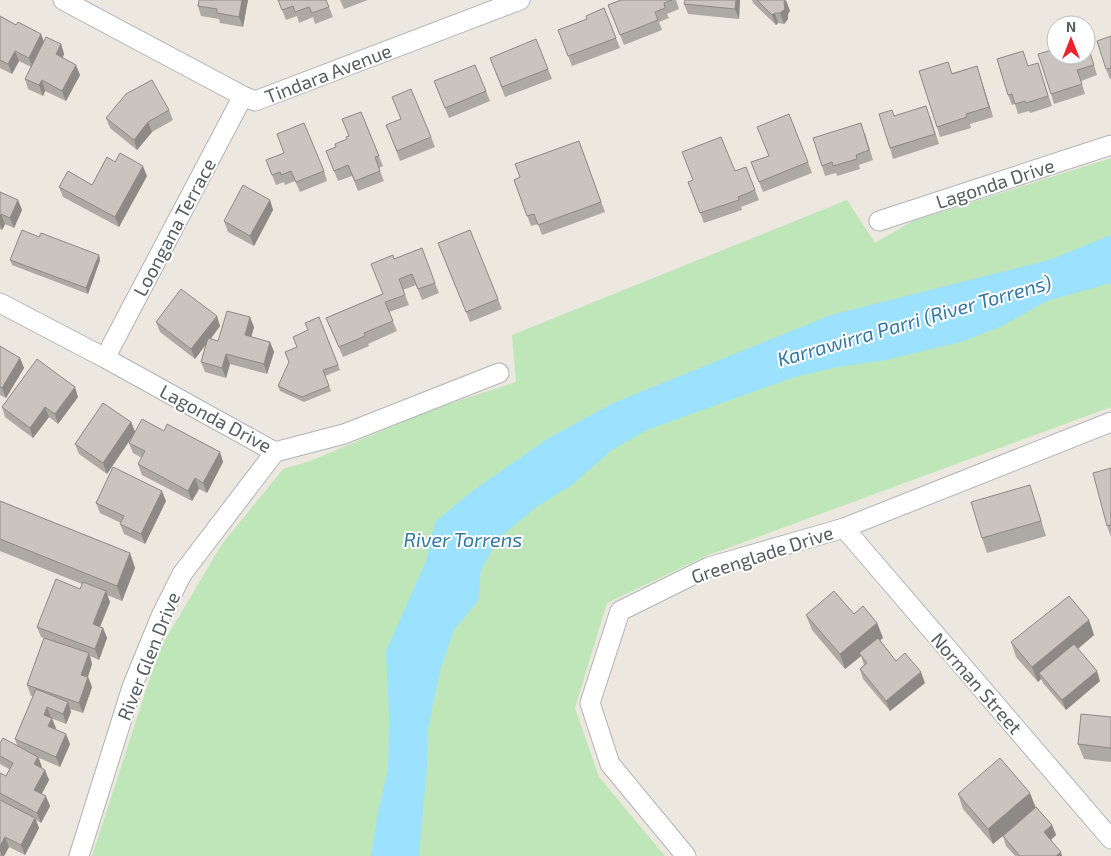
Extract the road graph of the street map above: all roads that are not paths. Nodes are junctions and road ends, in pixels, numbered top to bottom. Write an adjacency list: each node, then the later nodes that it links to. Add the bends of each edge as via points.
1 (520, 0): 3 (street, Tindara Avenue, via 255,101)
2 (74, 2): 3 (street, Tindara Avenue)
3 (243, 96): 7 (street, Loongana Terrace)
4 (1111, 145): 5 (street, Lagonda Drive)
5 (880, 221)
6 (0, 303): 7 (street, Lagonda Drive)
7 (105, 358): 10 (street, Lagonda Drive)
8 (499, 373): 10 (street, Lagonda Drive, via 344,434)
9 (1111, 422): 11 (street, Greenglade Drive)
10 (275, 452): 13 (street, River Glen Drive, via 182,574 161,616 132,687)
11 (844, 528): 12 (street, Norman Street); 14 (street, Greenglade Drive, via 709,568 620,611 590,703 610,764)
12 (1111, 839)
13 (79, 856)
14 (686, 856)

